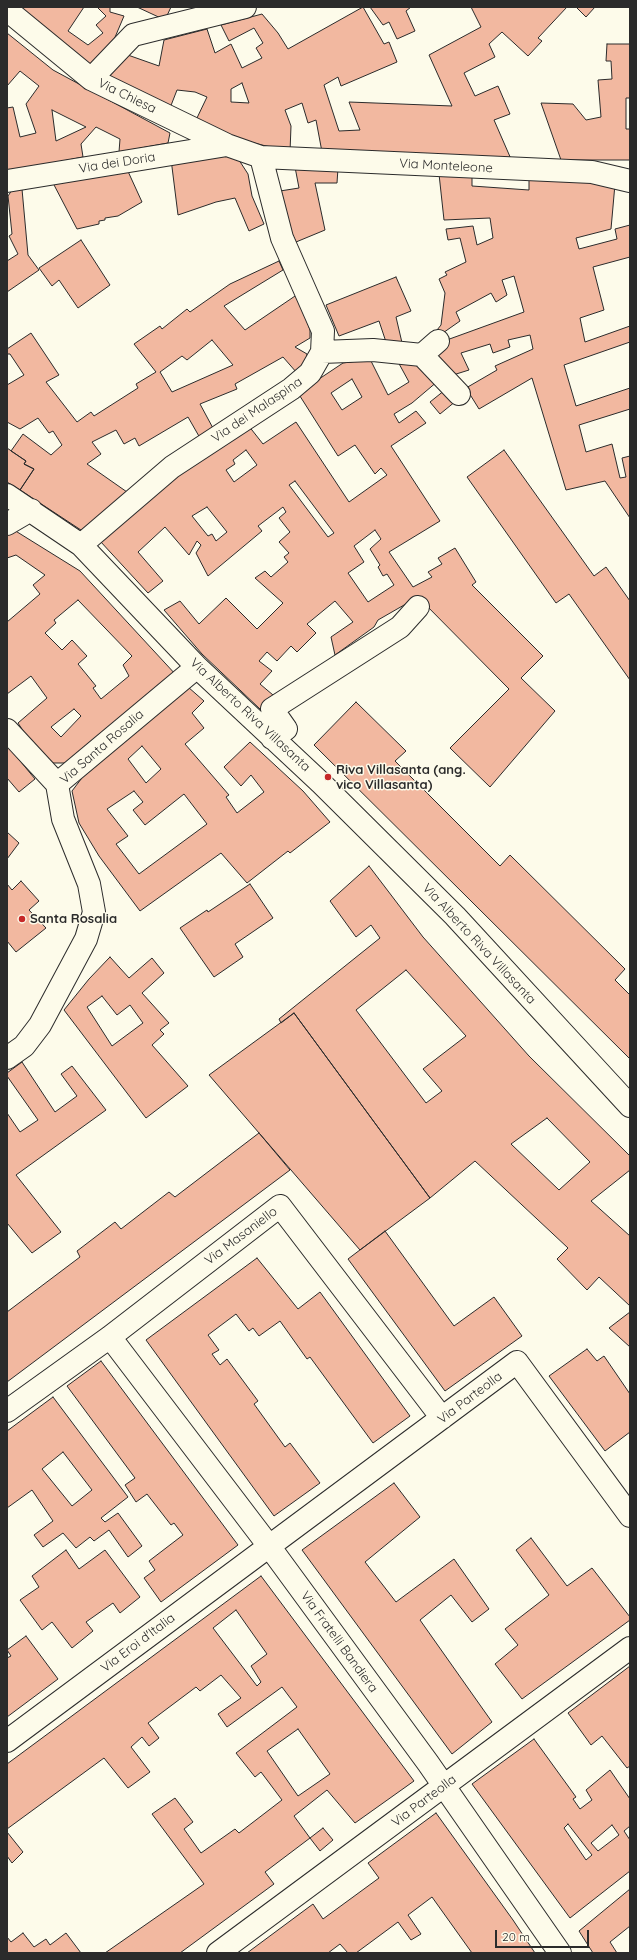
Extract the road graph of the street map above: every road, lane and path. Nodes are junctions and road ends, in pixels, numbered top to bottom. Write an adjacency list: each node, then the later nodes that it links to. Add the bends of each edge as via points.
1 (246, 7): 3 (street, via 133,35)
2 (7, 10): 3 (street, Via Chiesa)
3 (91, 79): 4 (street, Via Chiesa)
4 (227, 145): 5 (street, Via Chiesa); 6 (street, Via dei Doria)
5 (261, 157): 7 (street, Via Monteleone, via 592,172); 8 (street, Via dei Malaspina, via 282,238 323,331)
6 (7, 181)
7 (630, 181)
8 (322, 352): 9 (street, via 430,348); 13 (street, Via dei Malaspina, via 310,374 172,467)
9 (459, 394)
10 (7, 495): 11 (street, Via Alberto Riva Villasanta)
11 (31, 510): 12 (street); 13 (street, Via Alberto Riva Villasanta)
12 (7, 524)
13 (81, 545): 15 (street, Via Alberto Riva Villasanta)
14 (418, 606): 17 (street, via 400,627 272,709 286,729)
15 (197, 666): 17 (street, Via Alberto Riva Villasanta); 18 (street, Via Santa Rosalia)
16 (7, 730): 18 (street)
17 (272, 738): 20 (street, Via Alberto Riva Villasanta, via 321,782 455,916)
18 (57, 784): 19 (street, Via Santa Rosalia, via 63,819 89,884 94,912 86,939 40,1025 24,1046)
19 (7, 1058)
20 (630, 1106)
21 (110, 1337): 22 (street, Via Masaniello); 23 (street, Via Masaniello, via 280,1206); 25 (street, Via Fratelli Bandiera)
22 (7, 1411)
23 (442, 1418): 24 (street, Via Parteolla, via 517,1362); 25 (street, Via Parteolla)
24 (630, 1516)
25 (269, 1546): 27 (street, Via Eroi d'Italia); 28 (street, Via Fratelli Bandiera)
26 (630, 1648): 28 (street, Via Parteolla)
27 (7, 1741)
28 (444, 1786): 29 (street, Via Parteolla); 30 (street, Via Fratelli Bandiera)
29 (218, 1953)
30 (560, 1953)

